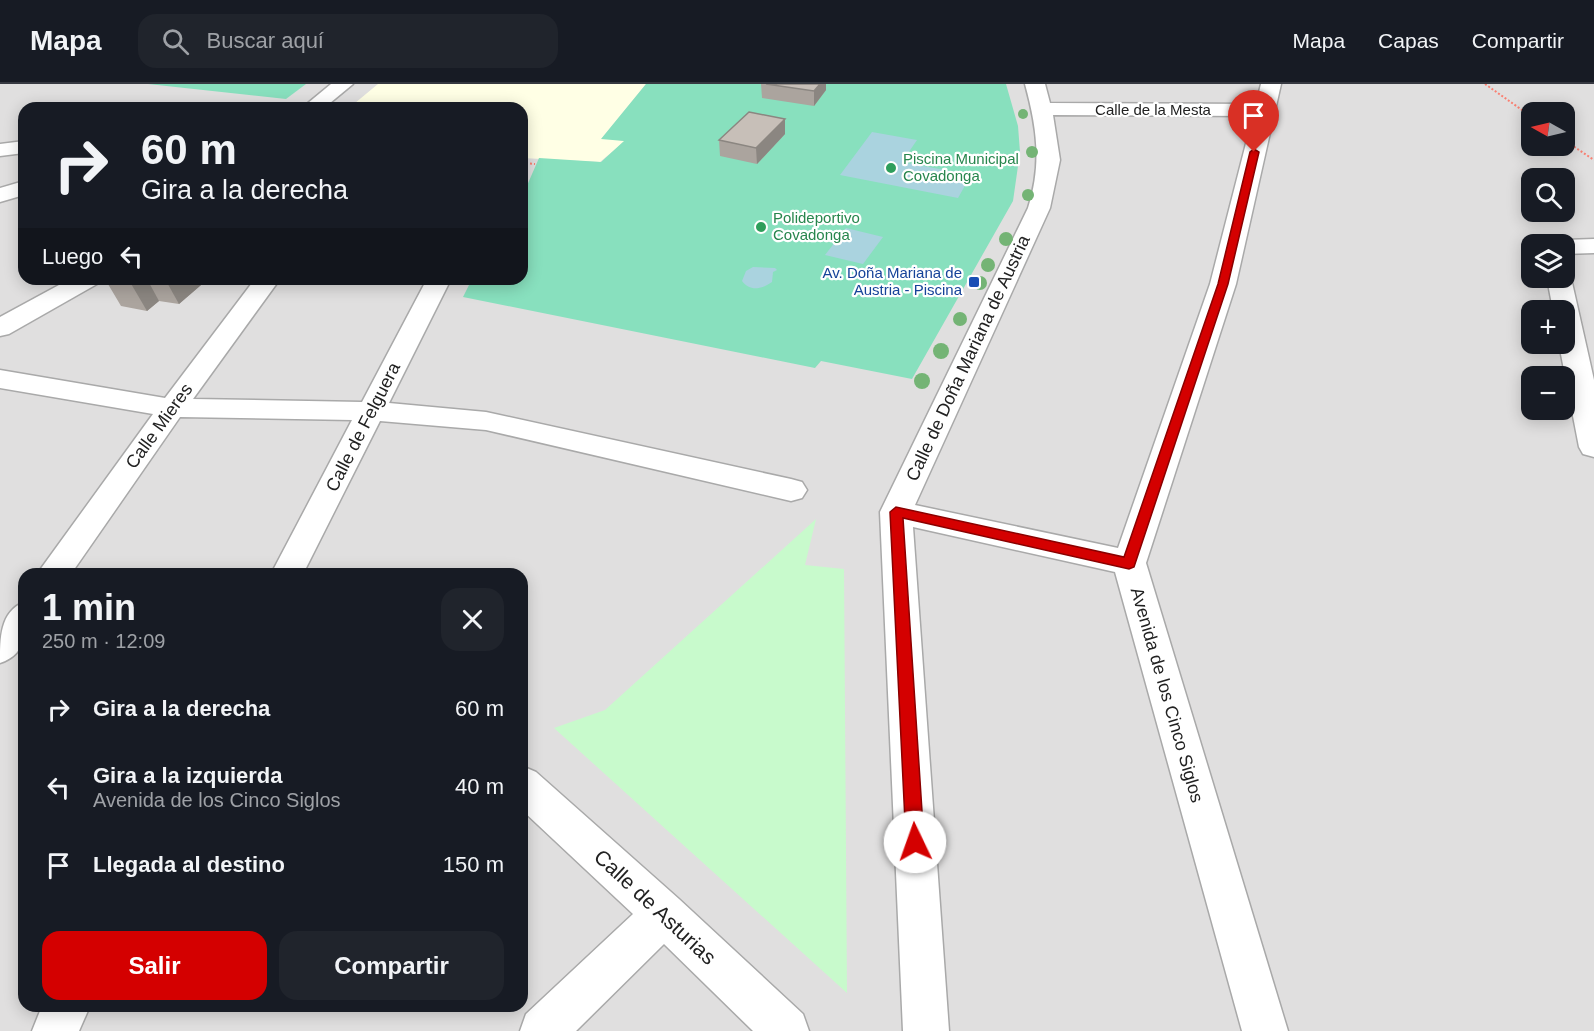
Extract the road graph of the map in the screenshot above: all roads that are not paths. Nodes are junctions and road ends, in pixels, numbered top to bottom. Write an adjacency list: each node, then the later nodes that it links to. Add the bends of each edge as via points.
1 (343, 84): 4 (street)
2 (1039, 97): 3 (street, Calle de la Mesta); 17 (street, Calle de Doña Mariana de Austria, via 1051,155 1039,208)
3 (1267, 97): 18 (street, Avenida de los Cinco Siglos, via 1223,284)
4 (320, 102)
5 (1594, 246): 6 (street)
6 (1575, 247)
7 (77, 285): 11 (street)
8 (264, 285): 13 (street, Calle Mieres)
9 (436, 285): 14 (street, Calle de Felguera)
10 (1561, 288): 15 (street)
11 (0, 328)
12 (0, 379): 13 (street)
13 (172, 408): 14 (street); 19 (street, Calle Mieres)
14 (371, 411): 16 (street, via 486,421); 20 (street, Calle de Felguera)
15 (1592, 430)
16 (791, 490)
17 (896, 512): 18 (street); 27 (street, Calle de Doña Mariana de Austria)
18 (1129, 563): 28 (street, Avenida de los Cinco Siglos)
19 (57, 568)
20 (290, 568)
21 (528, 789): 22 (street, Calle de Asturias)
22 (664, 914): 25 (street); 26 (street, Calle de Asturias)
23 (65, 1012): 24 (street)
24 (55, 1031)
25 (543, 1031)
26 (786, 1031)
27 (926, 1031)
28 (1265, 1031)

